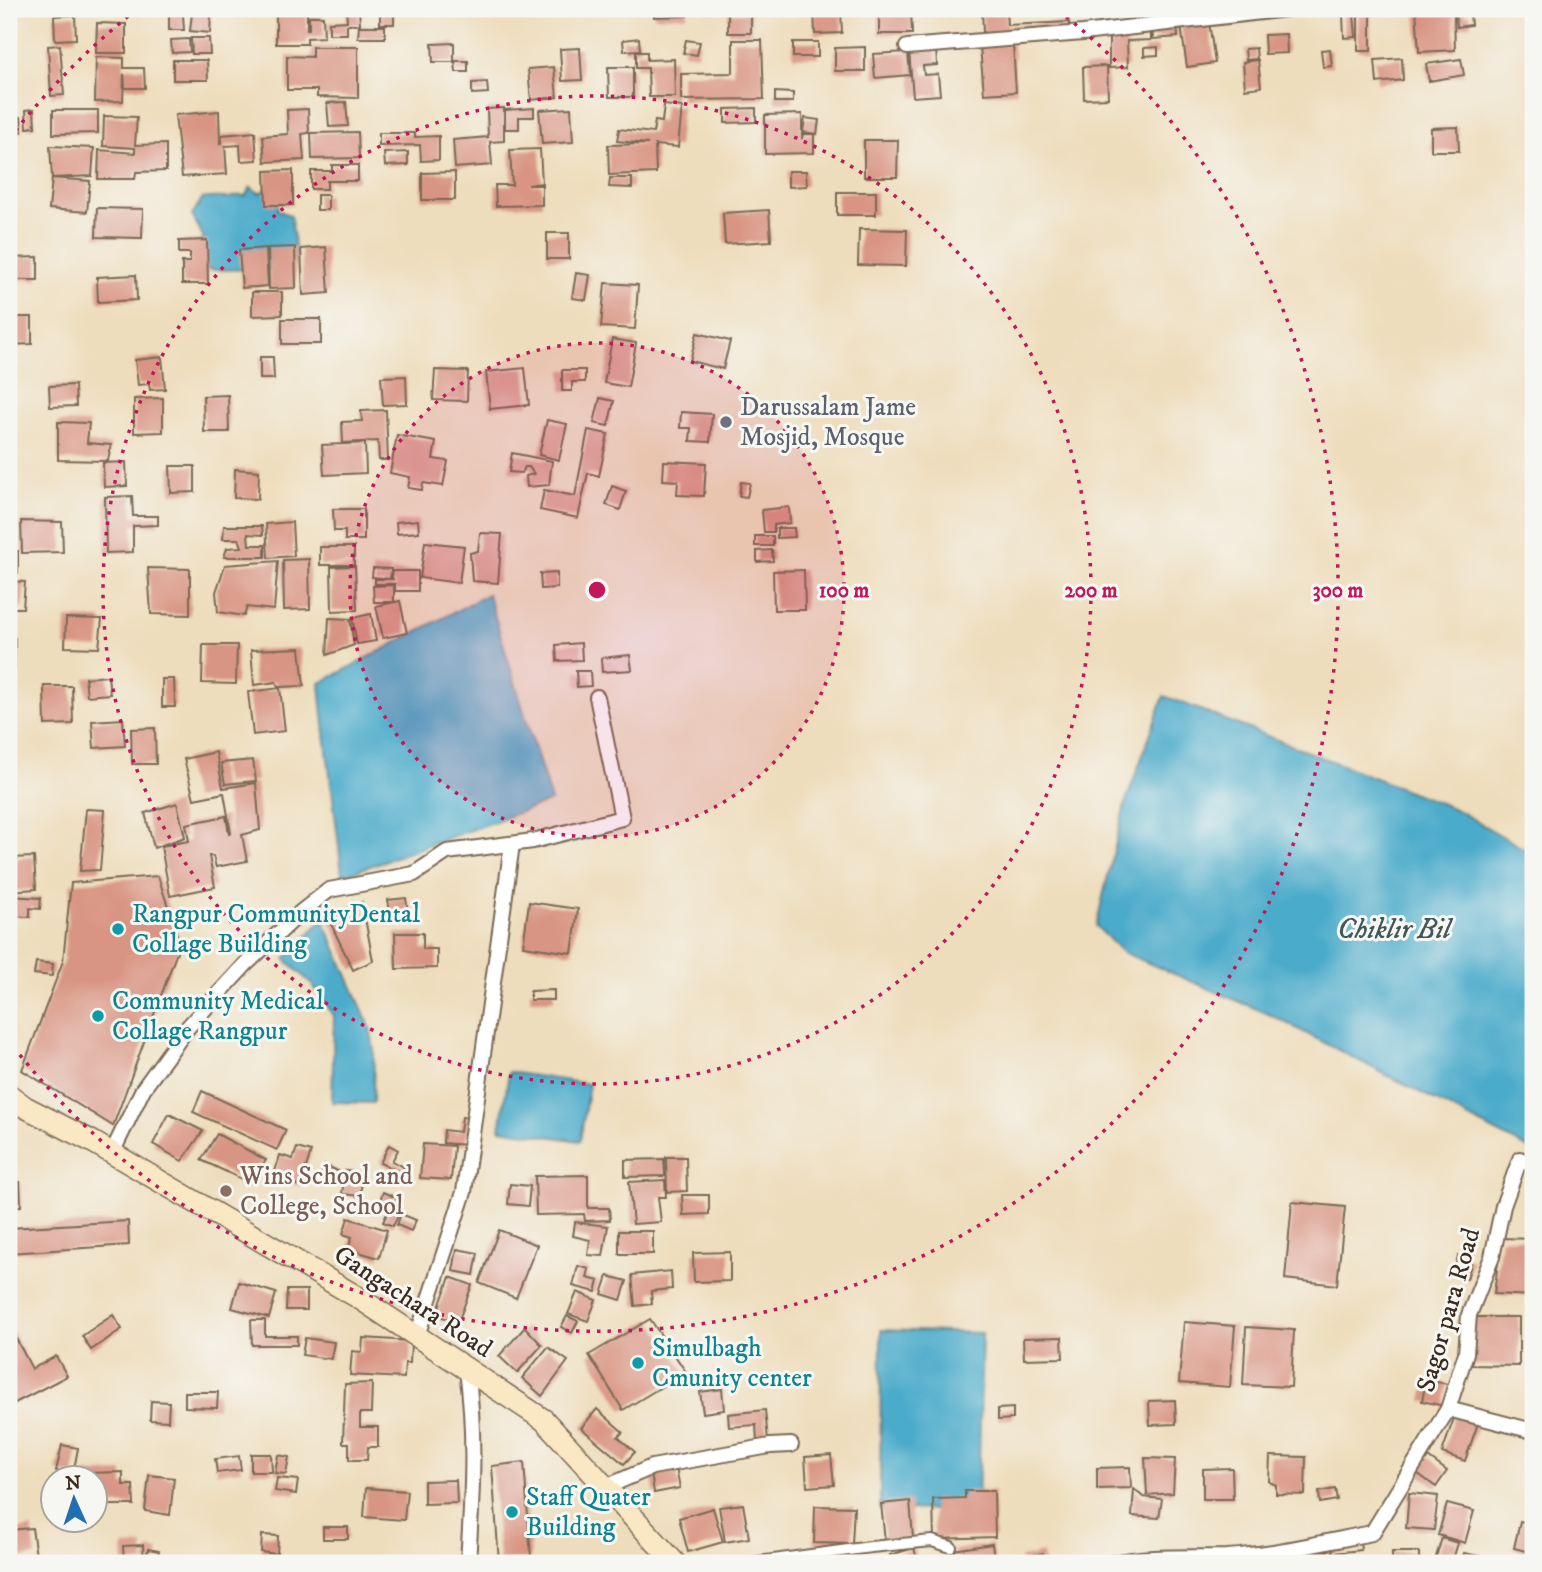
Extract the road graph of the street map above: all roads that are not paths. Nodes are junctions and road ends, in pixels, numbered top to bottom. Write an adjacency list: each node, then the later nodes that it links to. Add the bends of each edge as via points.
1 (1287, 9): 2 (street, via 1083,33)
2 (907, 47)
3 (597, 697): 4 (street, via 622,818)
4 (512, 844): 6 (street, via 447,852 414,874 329,890 244,965 188,1027 143,1089); 8 (street, via 464,1192)
5 (9, 1095): 6 (main road, Gangachara Road)
6 (112, 1153): 8 (main road, Gangachara Road)
7 (1527, 1162): 10 (street, Sagor para Road, via 1503,1206 1492,1256 1469,1315 1466,1353)
8 (417, 1336): 9 (main road, Gangachara Road)
9 (467, 1370): 13 (main road, Gangachara Road, via 544,1420); 15 (street, via 474,1464)
10 (1448, 1409): 11 (street); 18 (street, Sagor para Road, via 1372,1533 1229,1557)
11 (1533, 1431)
12 (792, 1445): 13 (street, via 652,1466)
13 (607, 1487): 16 (main road, Gangachara Road)
14 (951, 1547): 17 (street, via 932,1541)
15 (468, 1563)
16 (675, 1563)
17 (750, 1563)
18 (1113, 1563)

